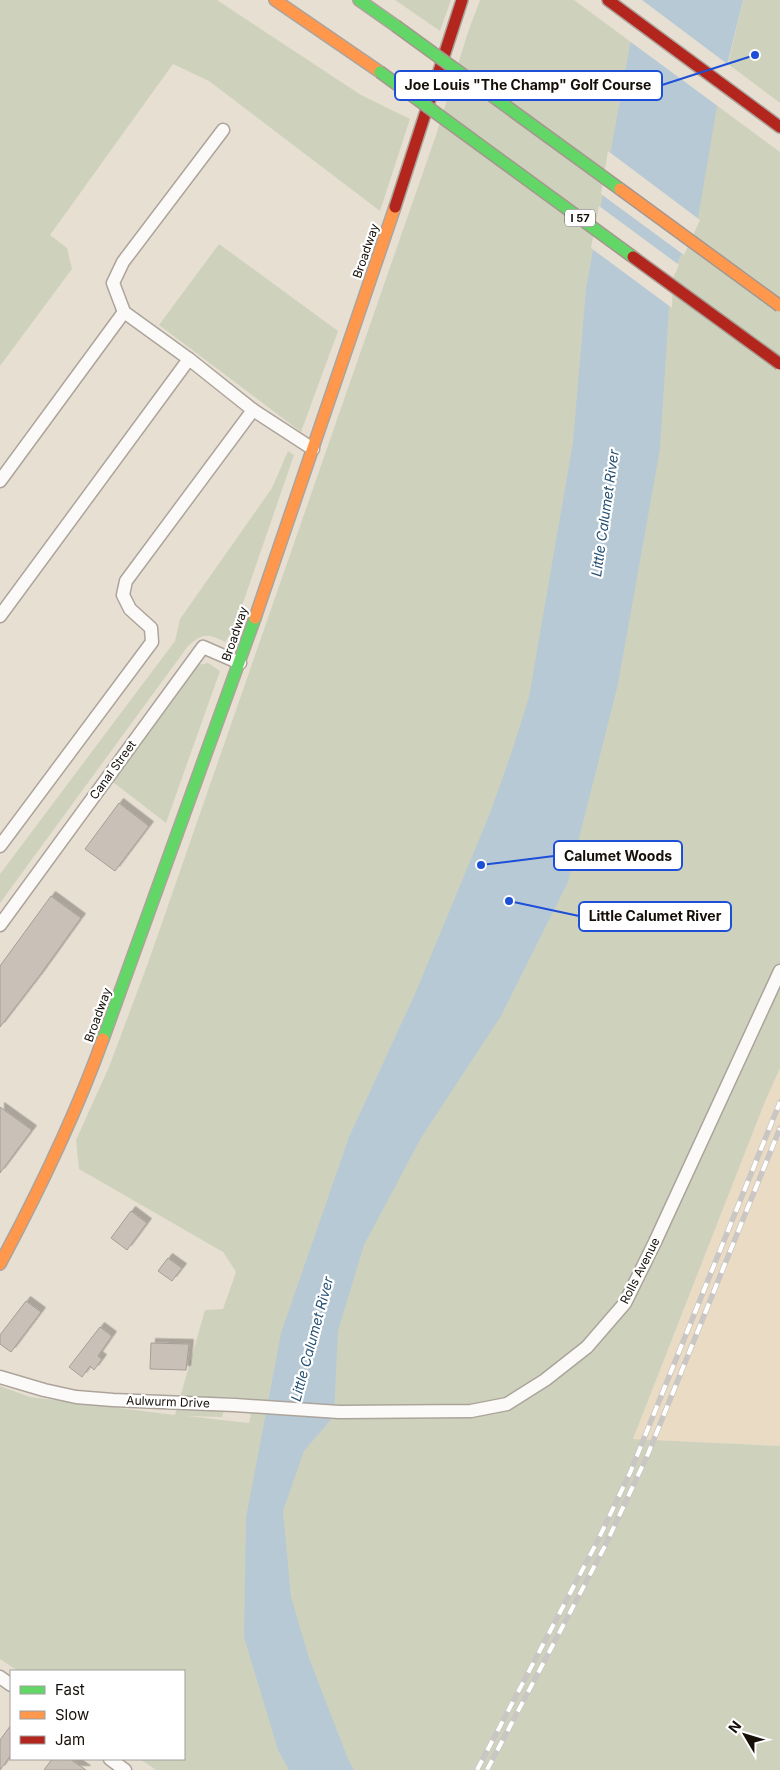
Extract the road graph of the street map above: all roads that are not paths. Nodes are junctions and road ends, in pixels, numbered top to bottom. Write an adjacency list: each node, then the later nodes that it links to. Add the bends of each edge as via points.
1 (275, 0): 10 (main road, I 57, bridge, via 380,72)
2 (359, 0): 7 (main road, bridge)
3 (462, 0): 12 (main road, Broadway, via 420,136)
4 (608, 0): 5 (main road)
5 (780, 127)
6 (224, 130): 8 (street, via 123,262 113,283)
7 (780, 306)
8 (124, 312): 9 (street); 13 (street)
9 (189, 359): 11 (street); 14 (street)
10 (780, 364)
11 (253, 410): 12 (street); 16 (street, via 126,581 122,595 150,628 152,642)
12 (313, 449): 15 (main road, Broadway)
13 (0, 481)
14 (0, 616)
15 (240, 663): 17 (street, Canal Street, via 203,647); 19 (main road, Broadway, via 86,1086 30,1208)
16 (0, 846)
17 (0, 925)
18 (780, 972): 21 (street, Rolls Avenue, via 625,1303 587,1347 545,1380 507,1404 471,1411)
19 (0, 1264)
20 (0, 1378): 21 (street, Aulwurm Drive, via 76,1397)
21 (339, 1412)
22 (111, 1760): 23 (street)
23 (125, 1770)

